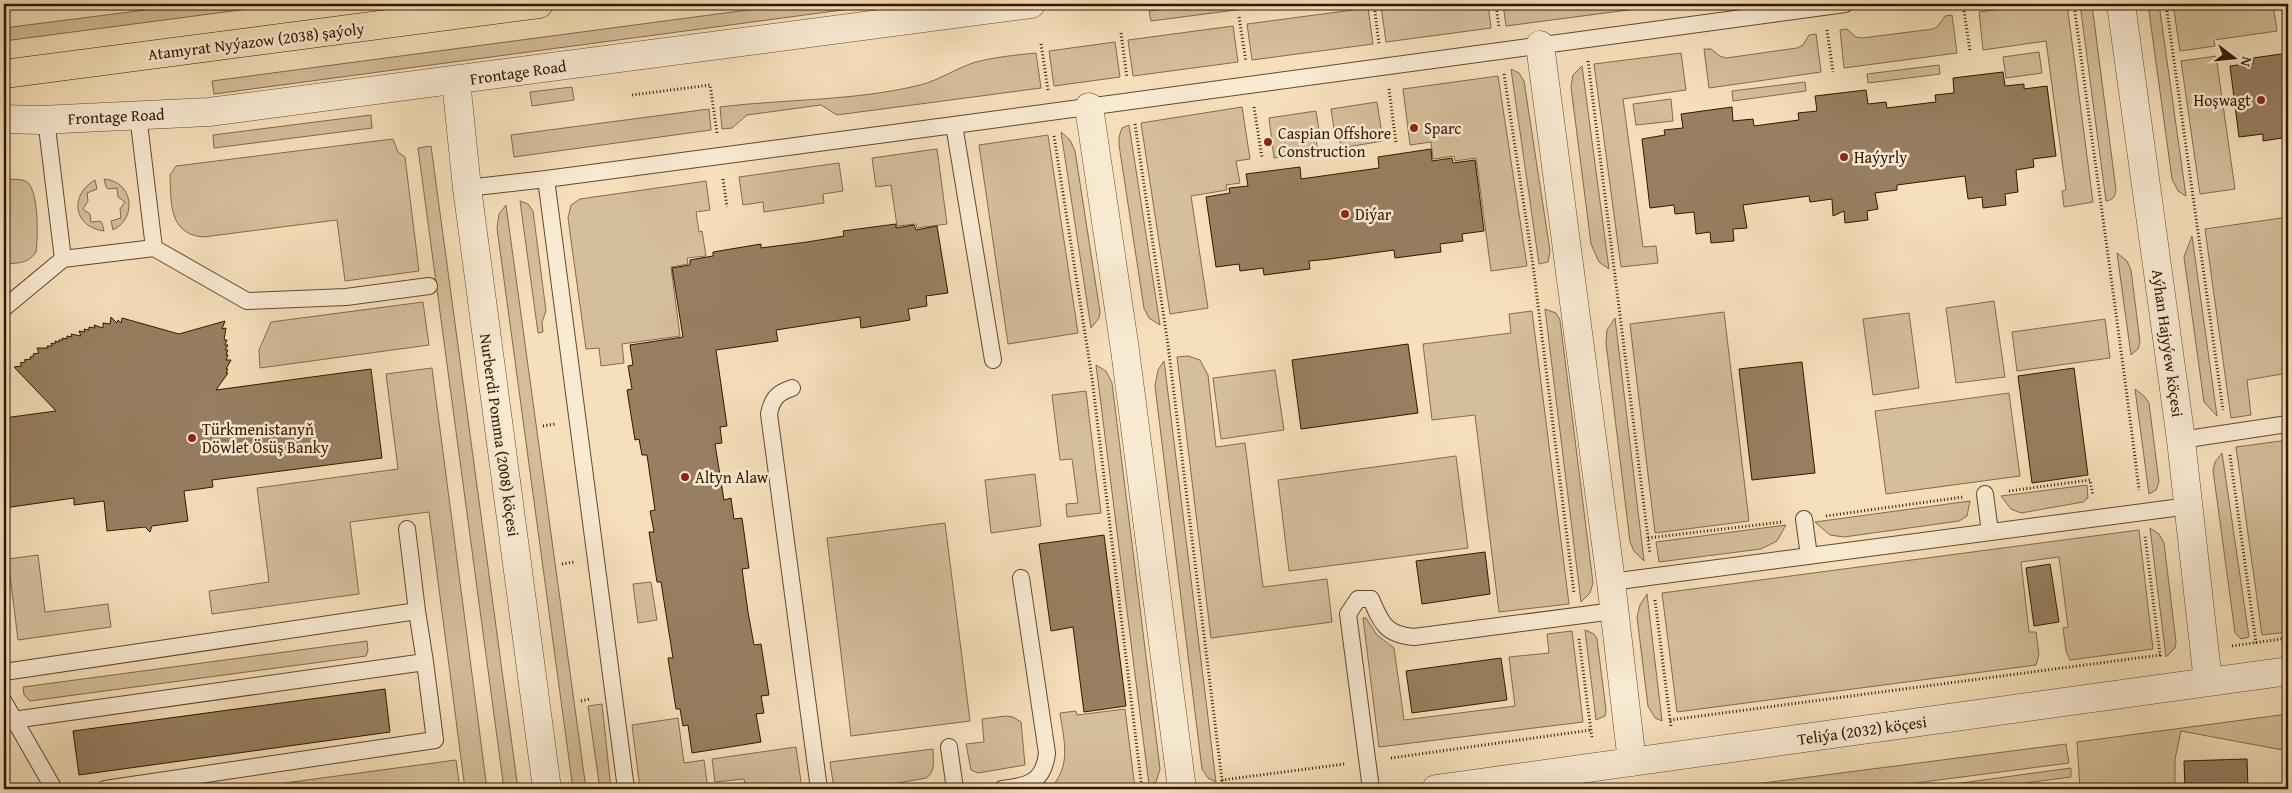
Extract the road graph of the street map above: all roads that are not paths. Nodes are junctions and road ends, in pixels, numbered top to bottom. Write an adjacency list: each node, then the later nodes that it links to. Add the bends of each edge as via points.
1 (539, 4): 6 (main road, Atamyrat Nyýazow (2038) şaýoly)
2 (1031, 4): 7 (street, Frontage Road)
3 (1845, 4): 5 (lane)
4 (2122, 4): 22 (street, Aýhan Hajyýew köçesi)
5 (1540, 44): 8 (lane); 30 (street)
6 (4, 74)
7 (456, 81): 9 (street, Frontage Road, via 208,112); 14 (street, Nurberdi Pomma (2008) köçesi)
8 (1089, 107): 12 (lane); 49 (street)
9 (138, 115): 11 (street, Frontage Road); 15 (lane)
10 (4, 119): 11 (street, Frontage Road)
11 (46, 120): 16 (lane)
12 (954, 125): 13 (lane); 19 (lane)
13 (546, 179): 14 (lane); 45 (lane)
14 (467, 188): 44 (street, Nurberdi Pomma (2008) köçesi)
15 (154, 248): 16 (lane); 17 (lane, via 248,301 346,297)
16 (63, 259): 18 (lane)
17 (429, 286)
18 (4, 308)
19 (993, 360)
20 (792, 388): 46 (lane, via 781,392 772,402 769,414)
21 (2288, 424): 22 (lane)
22 (2181, 440): 24 (street, Aýhan Hajyýew köçesi)
23 (1985, 494): 27 (lane)
24 (2189, 506): 27 (lane); 36 (street, Aýhan Hajyýew köçesi)
25 (1804, 519): 28 (lane)
26 (407, 529): 31 (lane)
27 (1990, 532): 28 (lane)
28 (1809, 556): 30 (lane)
29 (1021, 578): 48 (lane, via 1047,753 1041,775 1020,787)
30 (1611, 582): 32 (street)
31 (418, 611): 33 (lane); 35 (lane)
32 (1614, 611): 40 (street); 50 (lane, via 1414,637 1400,636 1386,629 1371,599 1358,599 1348,614)
33 (425, 662): 38 (lane); 43 (lane, via 435,740)
34 (2288, 671): 36 (street, Teliýa (2032) köçesi)
35 (4, 672)
36 (2208, 682): 40 (street, Teliýa (2032) köçesi)
37 (4, 702): 38 (lane)
38 (9, 723): 42 (lane)
39 (949, 747): 47 (lane)
40 (1632, 762): 41 (street, Teliýa (2032) köçesi)
41 (1544, 782): 51 (street, Teliýa (2032) köçesi)
42 (54, 789)
43 (105, 789)
44 (547, 789)
45 (626, 789)
46 (818, 789)
47 (955, 789)
48 (1002, 789)
49 (1182, 789)
50 (1370, 789)
51 (1436, 789)

